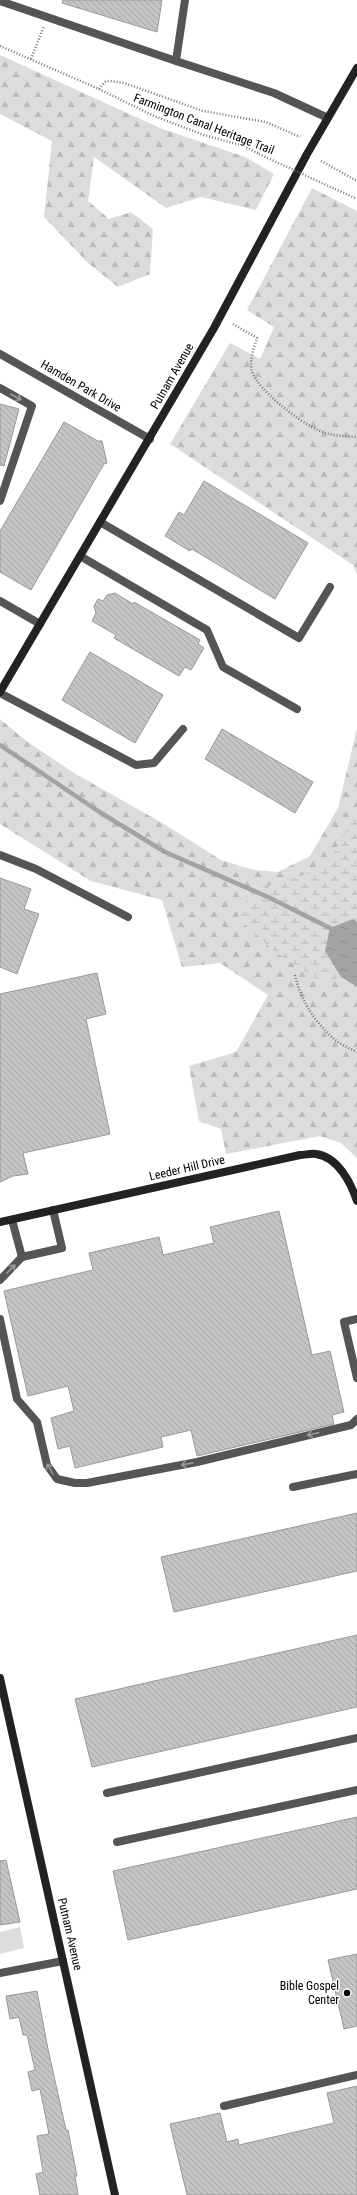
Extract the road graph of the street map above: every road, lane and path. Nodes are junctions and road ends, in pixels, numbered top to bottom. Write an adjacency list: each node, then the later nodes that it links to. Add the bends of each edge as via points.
1 (0, 0): 3 (street)
2 (185, 0): 6 (street)
3 (47, 16): 5 (path); 6 (street)
4 (0, 46): 5 (path, Farmington Canal Heritage Trail)
5 (31, 59): 8 (path, Farmington Canal Heritage Trail)
6 (176, 61): 9 (street, via 274,93)
7 (357, 68): 9 (main road, Putnam Avenue)
8 (99, 89): 10 (path, via 105,82 124,83 203,111 266,122); 13 (path, Farmington Canal Heritage Trail, bridge, via 154,116 204,135 244,146)
9 (328, 118): 18 (main road, Putnam Avenue, via 214,328)
10 (300, 137)
11 (321, 161): 12 (path)
12 (357, 181)
13 (357, 199)
14 (233, 324): 17 (path, via 257,338 252,353 251,370 264,389 294,416 318,430 337,436)
15 (0, 354): 18 (street, Hamden Park Drive)
16 (0, 388): 19 (street, one-way to 19, via 32,406)
17 (357, 437)
18 (150, 439): 20 (main road, Putnam Avenue)
19 (0, 501)
20 (100, 522): 21 (main road, Putnam Avenue); 22 (street, via 299,638)
21 (80, 556): 24 (main road, Putnam Avenue); 26 (street, via 207,630 223,667)
22 (330, 587)
23 (0, 601): 24 (street)
24 (40, 624): 25 (main road, Putnam Avenue)
25 (0, 692): 27 (street, via 136,766 154,763)
26 (298, 709)
27 (183, 729)
28 (0, 855): 29 (street, via 36,869)
29 (128, 917)
30 (295, 975): 31 (path, via 298,990 308,1009 333,1039)
31 (357, 1052)
32 (357, 1201): 33 (main road, Leeder Hill Drive, via 342,1171 332,1161 316,1154 300,1155)
33 (53, 1210): 34 (main road, Leeder Hill Drive); 36 (street, via 62,1248)
34 (12, 1220): 35 (main road, Leeder Hill Drive); 36 (street)
35 (0, 1222)
36 (22, 1257): 37 (street, one-way to 36)
37 (0, 1280)
38 (0, 1319): 41 (street, one-way to 38, via 204,1460 98,1482 75,1483 57,1479 47,1465 37,1422 17,1399)
39 (357, 1319): 40 (street, via 344,1322)
40 (357, 1378)
41 (354, 1422)
42 (357, 1474): 43 (street)
43 (293, 1487)
44 (0, 1678): 49 (main road, Putnam Avenue)
45 (357, 1738): 47 (street)
46 (357, 1790): 48 (street)
47 (107, 1793)
48 (117, 1842)
49 (63, 1961): 50 (street); 53 (main road, Putnam Avenue)
50 (0, 1973)
51 (357, 2075): 52 (street)
52 (224, 2106)
53 (115, 2195)

